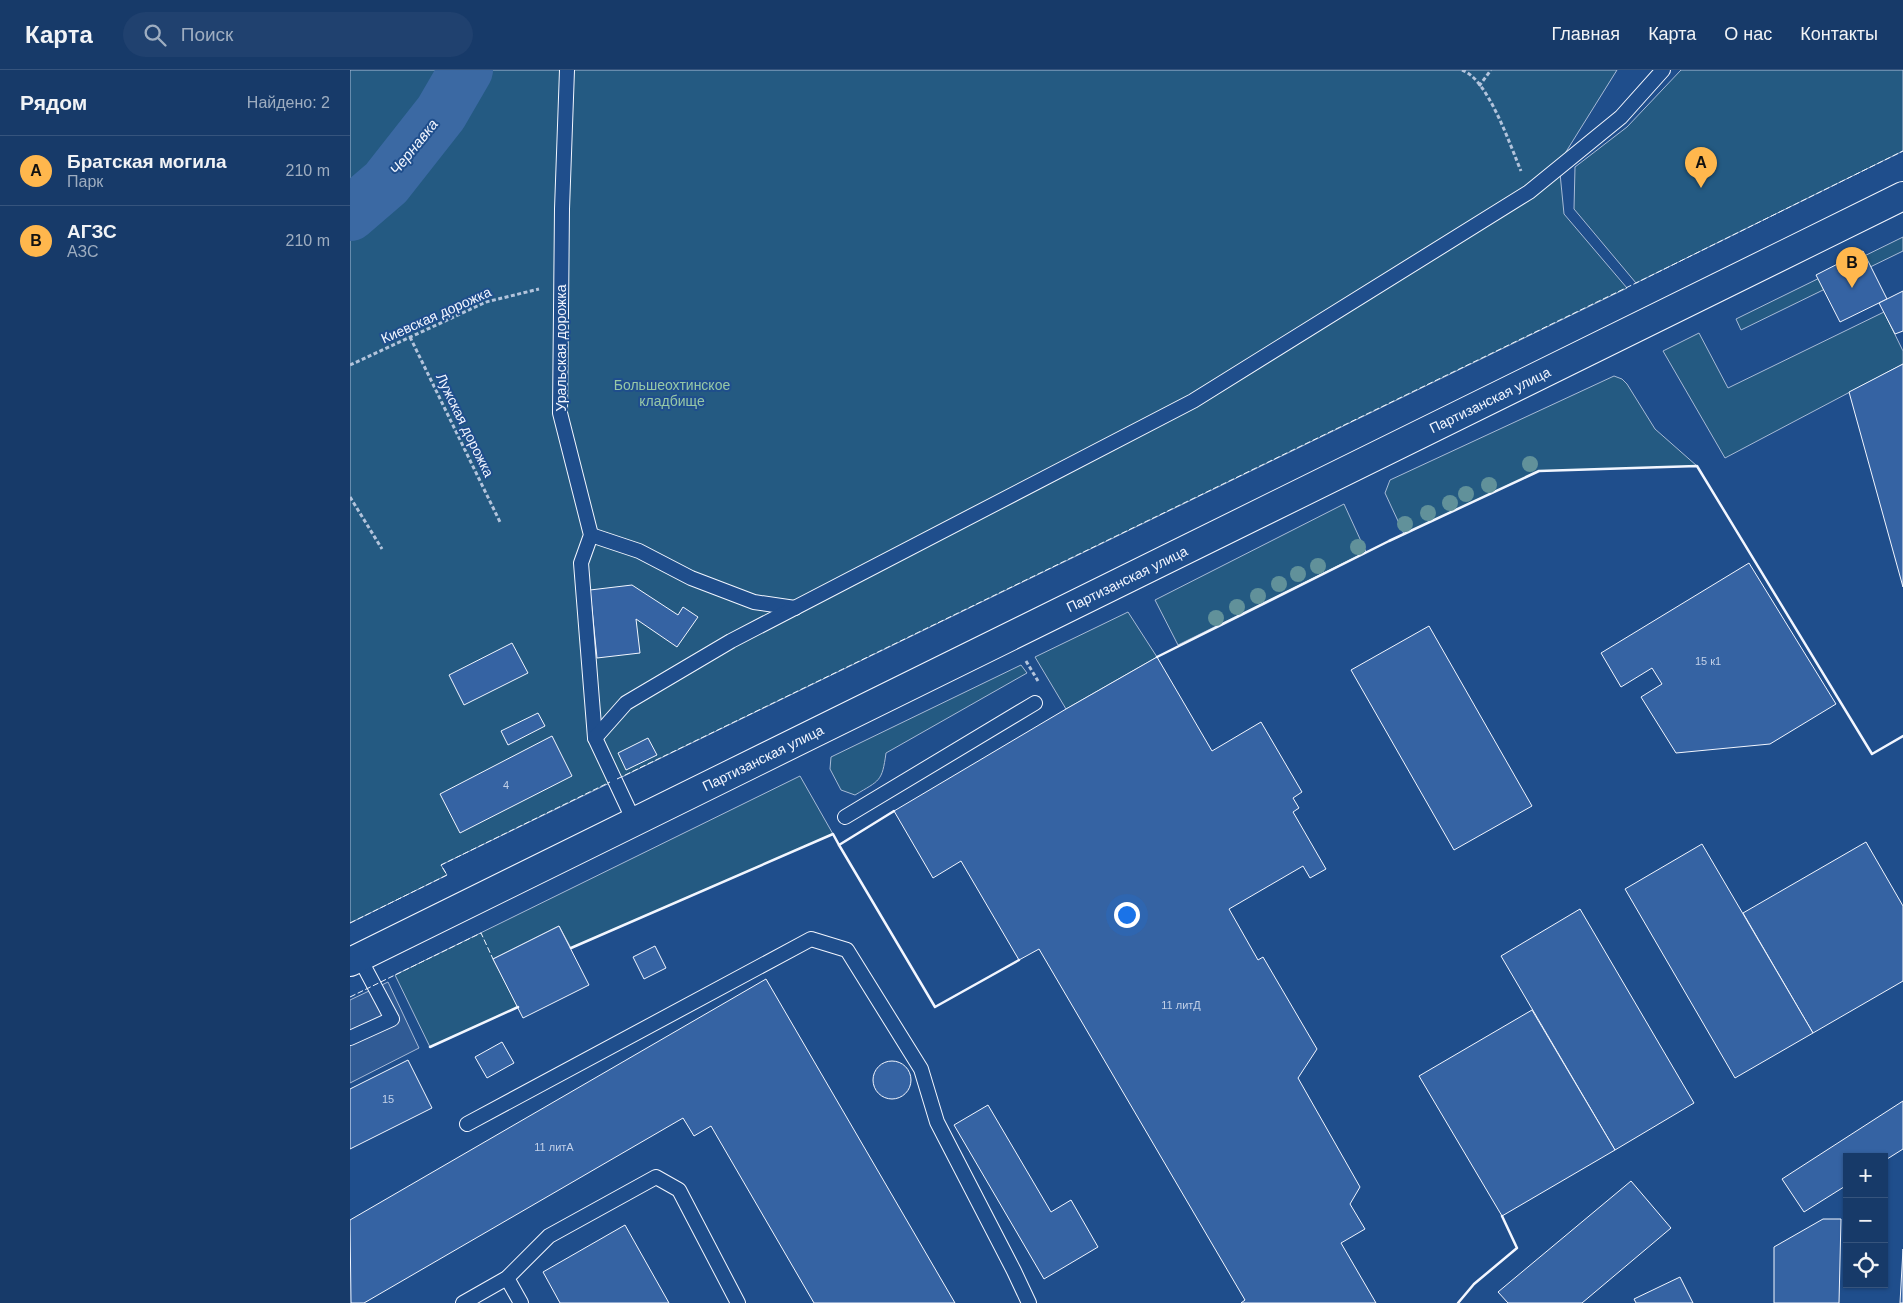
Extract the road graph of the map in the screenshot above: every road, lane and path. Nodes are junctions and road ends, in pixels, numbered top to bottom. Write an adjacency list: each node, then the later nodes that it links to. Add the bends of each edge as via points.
1 (567, 70): 8 (lane, Уральская дорожка)
2 (1462, 70): 5 (path, via 1469,72)
3 (1491, 70): 5 (path)
4 (1663, 70): 6 (lane, via 1621,117)
5 (1479, 86): 6 (path, via 1494,106)
6 (1530, 192): 15 (lane, via 1193,401)
7 (1903, 196): 19 (street, Партизанская улица)
8 (562, 283): 9 (path, Киевская дорожка, via 486,302); 13 (lane, Уральская дорожка, via 560,413)
9 (410, 337): 10 (path, Киевская дорожка); 12 (path, Лужская дорожка)
10 (350, 365)
11 (350, 497): 14 (path)
12 (500, 522)
13 (591, 535): 15 (lane, via 639,551 691,578 754,602); 17 (lane, via 581,562)
14 (382, 549)
15 (794, 608): 17 (lane, via 732,640 626,703)
16 (1035, 703): 18 (lane)
17 (595, 738): 19 (lane)
18 (845, 817)
19 (634, 821): 20 (street, Партизанская улица)
20 (354, 959): 21 (lane, via 392,1019)
21 (350, 1038)
22 (467, 1124): 27 (lane, via 812,939 847,950 921,1069 937,1122)
23 (507, 1278): 24 (lane); 25 (lane); 26 (lane, via 549,1236 656,1177 679,1190)
24 (463, 1303)
25 (521, 1303)
26 (738, 1303)
27 (1029, 1303)

